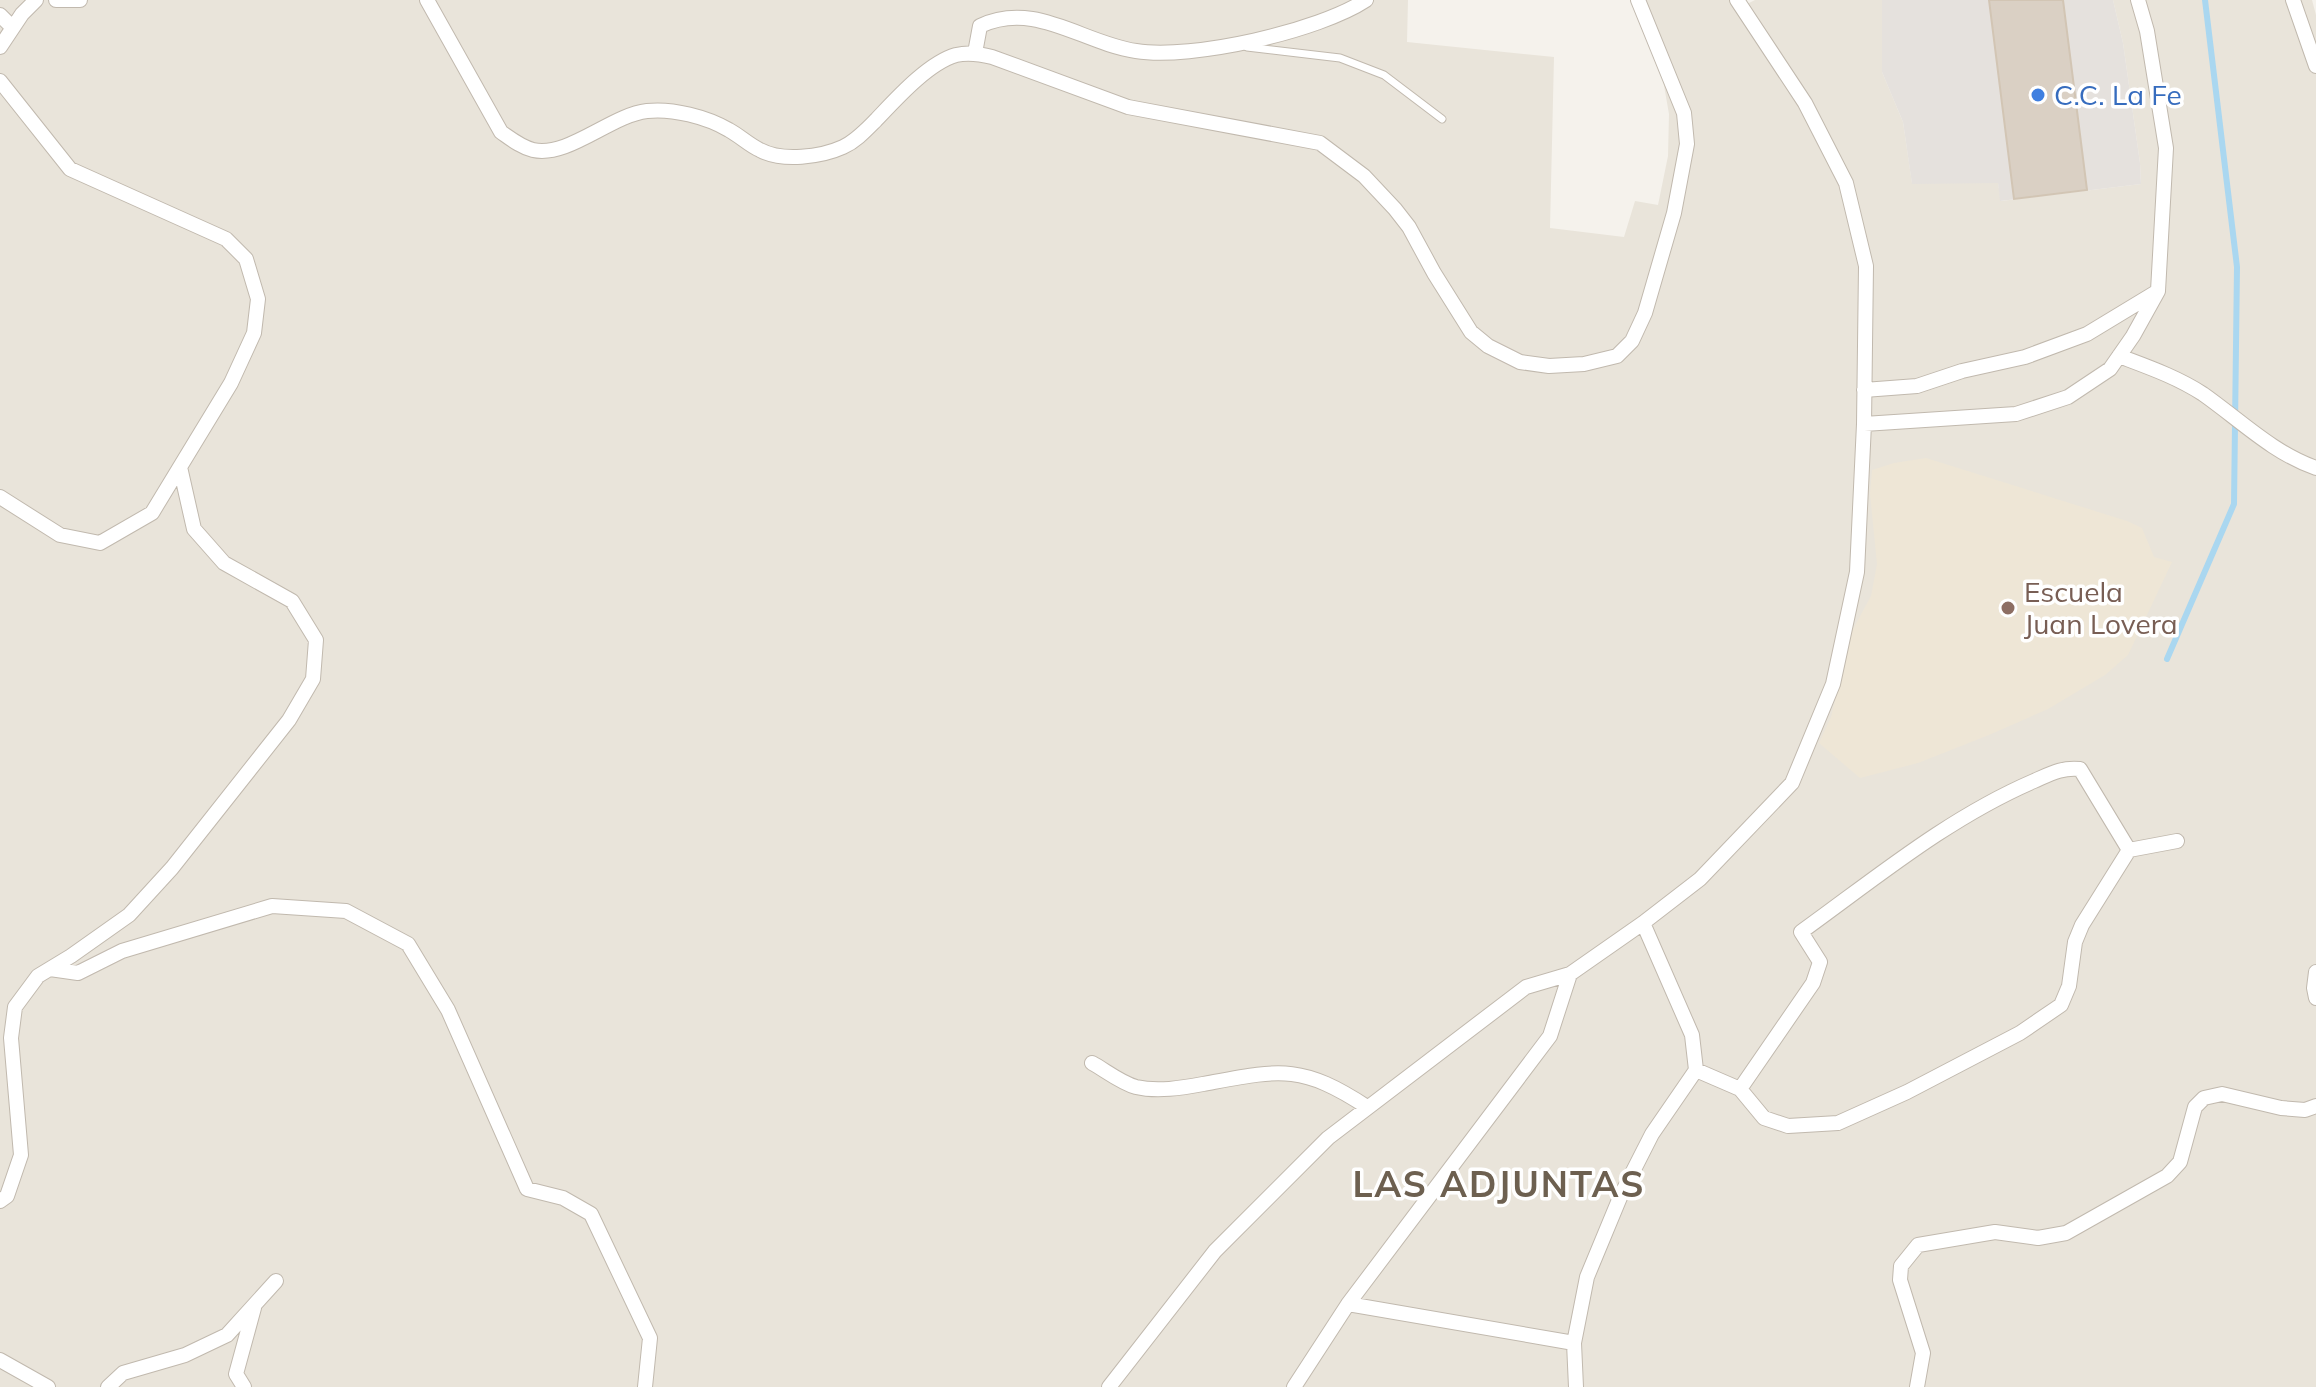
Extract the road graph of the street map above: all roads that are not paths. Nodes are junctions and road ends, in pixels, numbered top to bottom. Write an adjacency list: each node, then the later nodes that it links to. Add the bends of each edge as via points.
1 (36, 0): 11 (street)
2 (56, 0): 3 (street)
3 (80, 0)
4 (427, 0): 14 (street, via 501,132 535,150 554,150 644,111 664,110 725,127 761,151 789,156 822,153 853,141 928,71 949,58)
5 (1366, 0): 12 (street, via 1346,13 1294,31)
6 (1638, 0): 14 (street, via 1679,98 1687,144 1674,213 1632,341 1617,356 1584,364 1520,362 1471,332 1395,209 1364,176 1320,143 1128,107)
7 (1737, 0): 20 (street, via 1805,103 1846,183 1866,266)
8 (2138, 0): 18 (street, via 2166,148)
9 (2293, 0): 15 (street)
10 (0, 15): 11 (street)
11 (12, 27): 13 (street)
12 (1225, 44): 14 (street, via 1177,53 1134,51 1032,15 997,16 980,26); 17 (lane, via 1340,58 1384,75)
13 (0, 47)
14 (975, 53)
15 (2316, 66)
16 (0, 81): 22 (street, via 70,169 226,239 246,259 258,299 254,333 231,383)
17 (1442, 119)
18 (2158, 291): 19 (street); 20 (street, via 2087,334 2025,357 1917,386)
19 (2119, 356): 21 (street, via 2110,369 2068,397 2016,414); 23 (street, via 2200,393 2292,460)
20 (1864, 390): 21 (street)
21 (1864, 424): 27 (street, via 1857,572 1833,684 1792,783 1700,879)
22 (180, 467): 24 (street, via 152,513 100,543 60,535); 28 (street, via 194,529 224,563 292,601 316,640 313,679 289,720 172,868 129,915)
23 (2316, 468)
24 (0, 497)
25 (2177, 841): 26 (street)
26 (2129, 850): 34 (street, via 2082,925 2061,1005 2020,1033 1838,1123 1788,1126 1764,1118); 34 (street, via 2080,769 2066,767 1945,827 1801,932 1820,962 1813,983)
27 (1643, 923): 30 (street); 33 (street, via 1692,1035)
28 (50, 969): 37 (street, via 38,976 15,1007 11,1038 21,1155 7,1196); 46 (street, via 78,973 122,951 272,906 346,911 408,944 448,1010 527,1189 563,1198 591,1214 650,1338)
29 (2316, 972): 31 (street)
30 (1570, 974): 36 (street, via 1526,987); 40 (street, via 1550,1036)
31 (2316, 998)
32 (1092, 1063): 36 (street, via 1135,1086 1177,1089 1261,1072 1310,1076)
33 (1696, 1070): 34 (street); 41 (street, via 1652,1134 1621,1195 1587,1277)
34 (1740, 1089)
35 (2316, 1106): 50 (street, via 2281,1108 2222,1094 2204,1098 2195,1107 2180,1162 2167,1176 2066,1233 2038,1238 1995,1232 1918,1245 1901,1266 1900,1280 1923,1353)
36 (1367, 1107): 47 (street, via 1328,1138 1215,1251)
37 (0, 1201)
38 (276, 1281): 39 (street)
39 (255, 1303): 44 (street, via 227,1335 185,1355 123,1373); 45 (street, via 236,1374)
40 (1348, 1304): 41 (street); 48 (street)
41 (1574, 1343): 49 (street)
42 (0, 1360): 43 (street)
43 (48, 1387)
44 (108, 1387)
45 (244, 1387)
46 (645, 1387)
47 (1109, 1387)
48 (1294, 1387)
49 (1576, 1387)
50 (1917, 1387)

